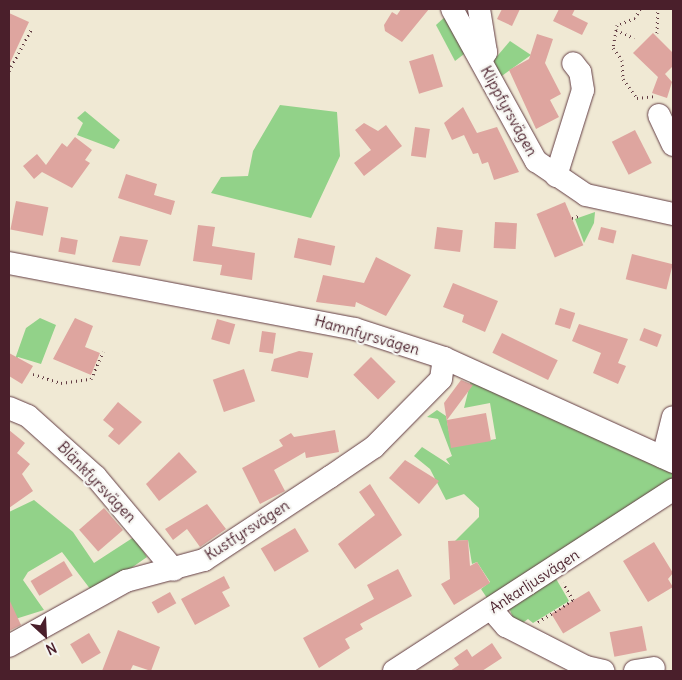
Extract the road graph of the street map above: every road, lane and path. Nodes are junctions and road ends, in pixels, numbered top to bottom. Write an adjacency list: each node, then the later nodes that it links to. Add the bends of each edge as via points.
1 (452, 9): 9 (street, Klippfyrsvägen)
2 (479, 9): 9 (street, via 486,52)
3 (640, 9): 6 (path, via 637,17 619,24)
4 (658, 9): 7 (path)
5 (31, 30): 11 (path)
6 (616, 30): 8 (path); 12 (path, via 612,48 622,60 623,79 638,99 649,94)
7 (657, 33)
8 (634, 38)
9 (481, 60): 14 (street, Klippfyrsvägen, via 532,155)
10 (573, 63): 14 (street, via 580,72 583,90 575,122 560,153)
11 (9, 71)
12 (658, 107): 13 (street)
13 (673, 144)
14 (556, 176): 15 (street, Klippfyrsvägen, via 602,200)
15 (673, 214)
16 (10, 262): 18 (street, Hamnfyrsvägen, via 322,321)
17 (104, 352): 19 (path, via 91,379 61,382)
18 (444, 358): 22 (street, Hamnfyrsvägen); 25 (street, Kustfyrsvägen, via 441,379 374,447 204,560)
19 (33, 374)
20 (9, 408): 25 (street, Blänkfyrsvägen, via 28,416 96,477)
21 (673, 417): 22 (street)
22 (668, 459)
23 (673, 490): 24 (street, Ankarljusvägen)
24 (553, 568): 26 (street, Ankarljusvägen); 27 (path, via 573,600)
25 (174, 570): 28 (street, Kustfyrsvägen, via 126,581)
26 (491, 609): 29 (street, Ankarljusvägen); 30 (street, via 506,626 586,667)
27 (535, 624)
28 (9, 646)
29 (394, 671)
30 (604, 671)

